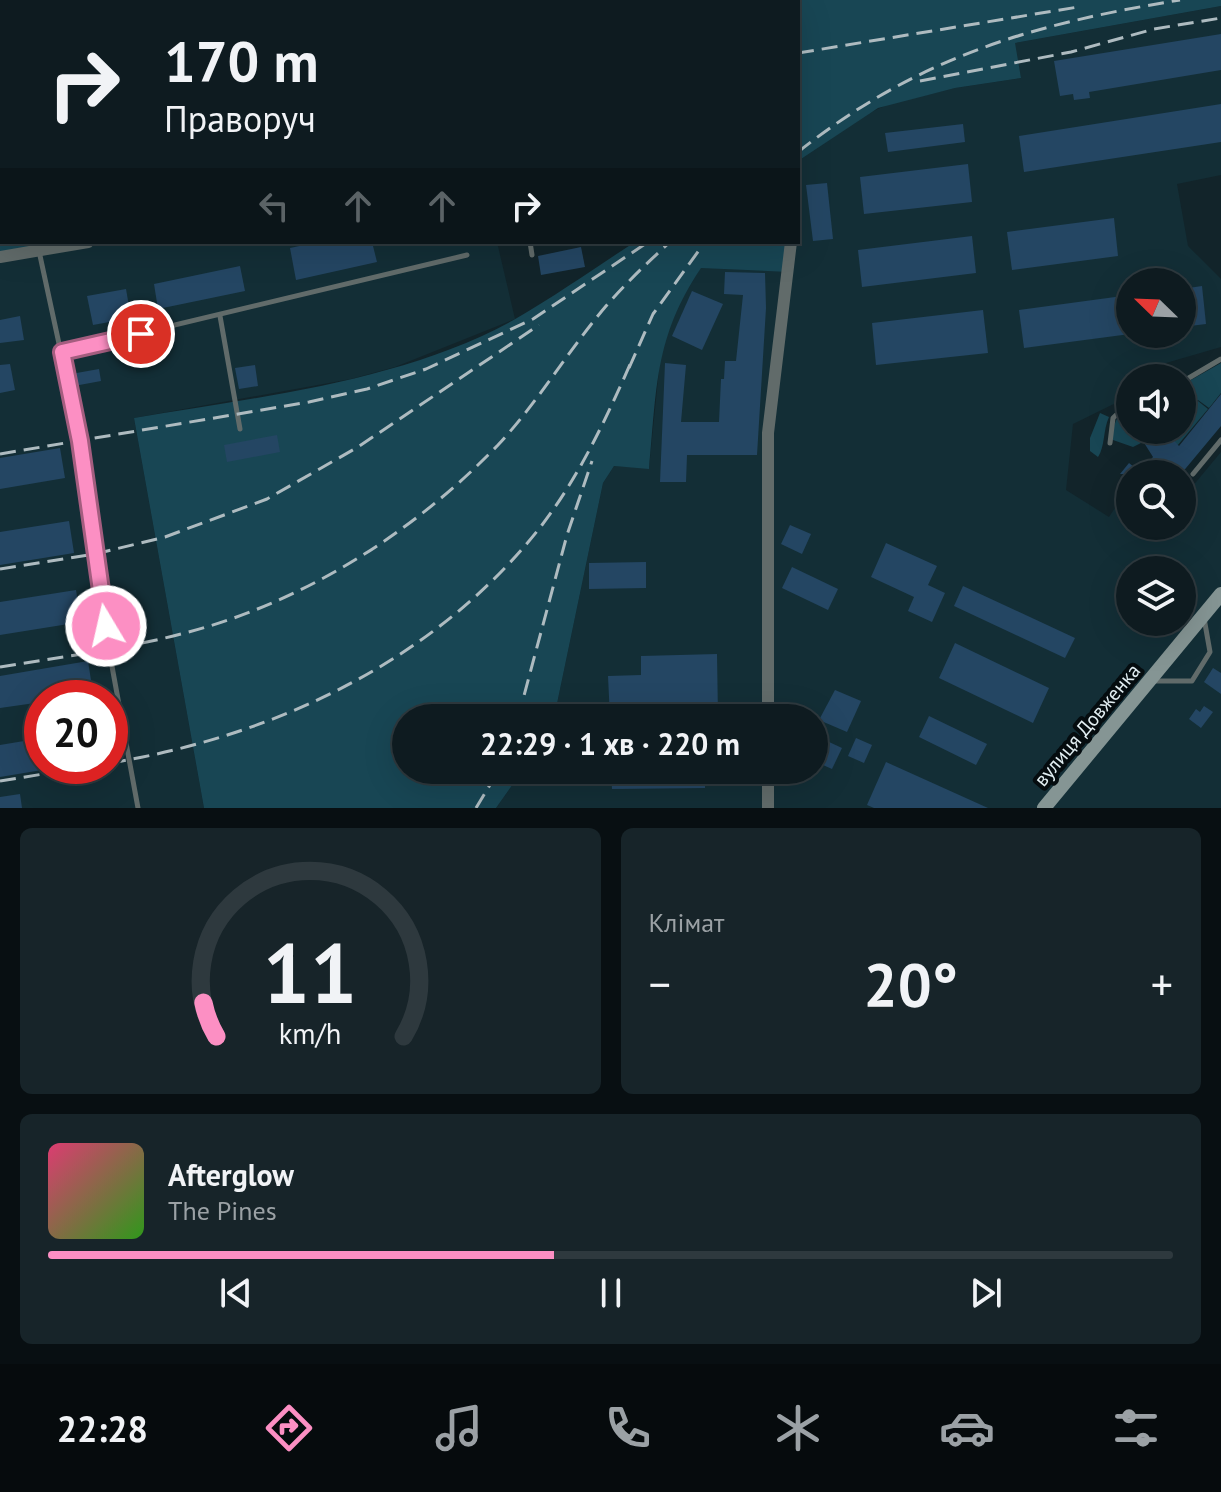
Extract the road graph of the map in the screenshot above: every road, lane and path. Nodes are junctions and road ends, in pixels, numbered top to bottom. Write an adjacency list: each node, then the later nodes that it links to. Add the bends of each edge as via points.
1 (76, 244): 4 (street)
2 (530, 244): 6 (lane)
3 (791, 244): 20 (street, via 768,420)
4 (38, 250): 7 (street); 9 (lane)
5 (467, 255): 8 (lane)
6 (532, 255)
7 (0, 257)
8 (220, 316): 9 (lane); 13 (lane)
9 (62, 352): 22 (lane)
10 (1221, 359): 11 (lane)
11 (1196, 374)
12 (1116, 415): 15 (lane)
13 (240, 429)
14 (1221, 440): 16 (lane)
15 (1110, 443)
16 (1196, 470)
17 (1221, 594): 18 (main road, вулиця Довженка)
18 (1204, 615): 19 (main road, вулиця Довженка); 19 (lane, via 1210,652 1192,681)
19 (1150, 680): 24 (main road, вулиця Довженка)
20 (768, 704)
21 (768, 784): 23 (street)
22 (138, 808)
23 (768, 808)
24 (1044, 808)

